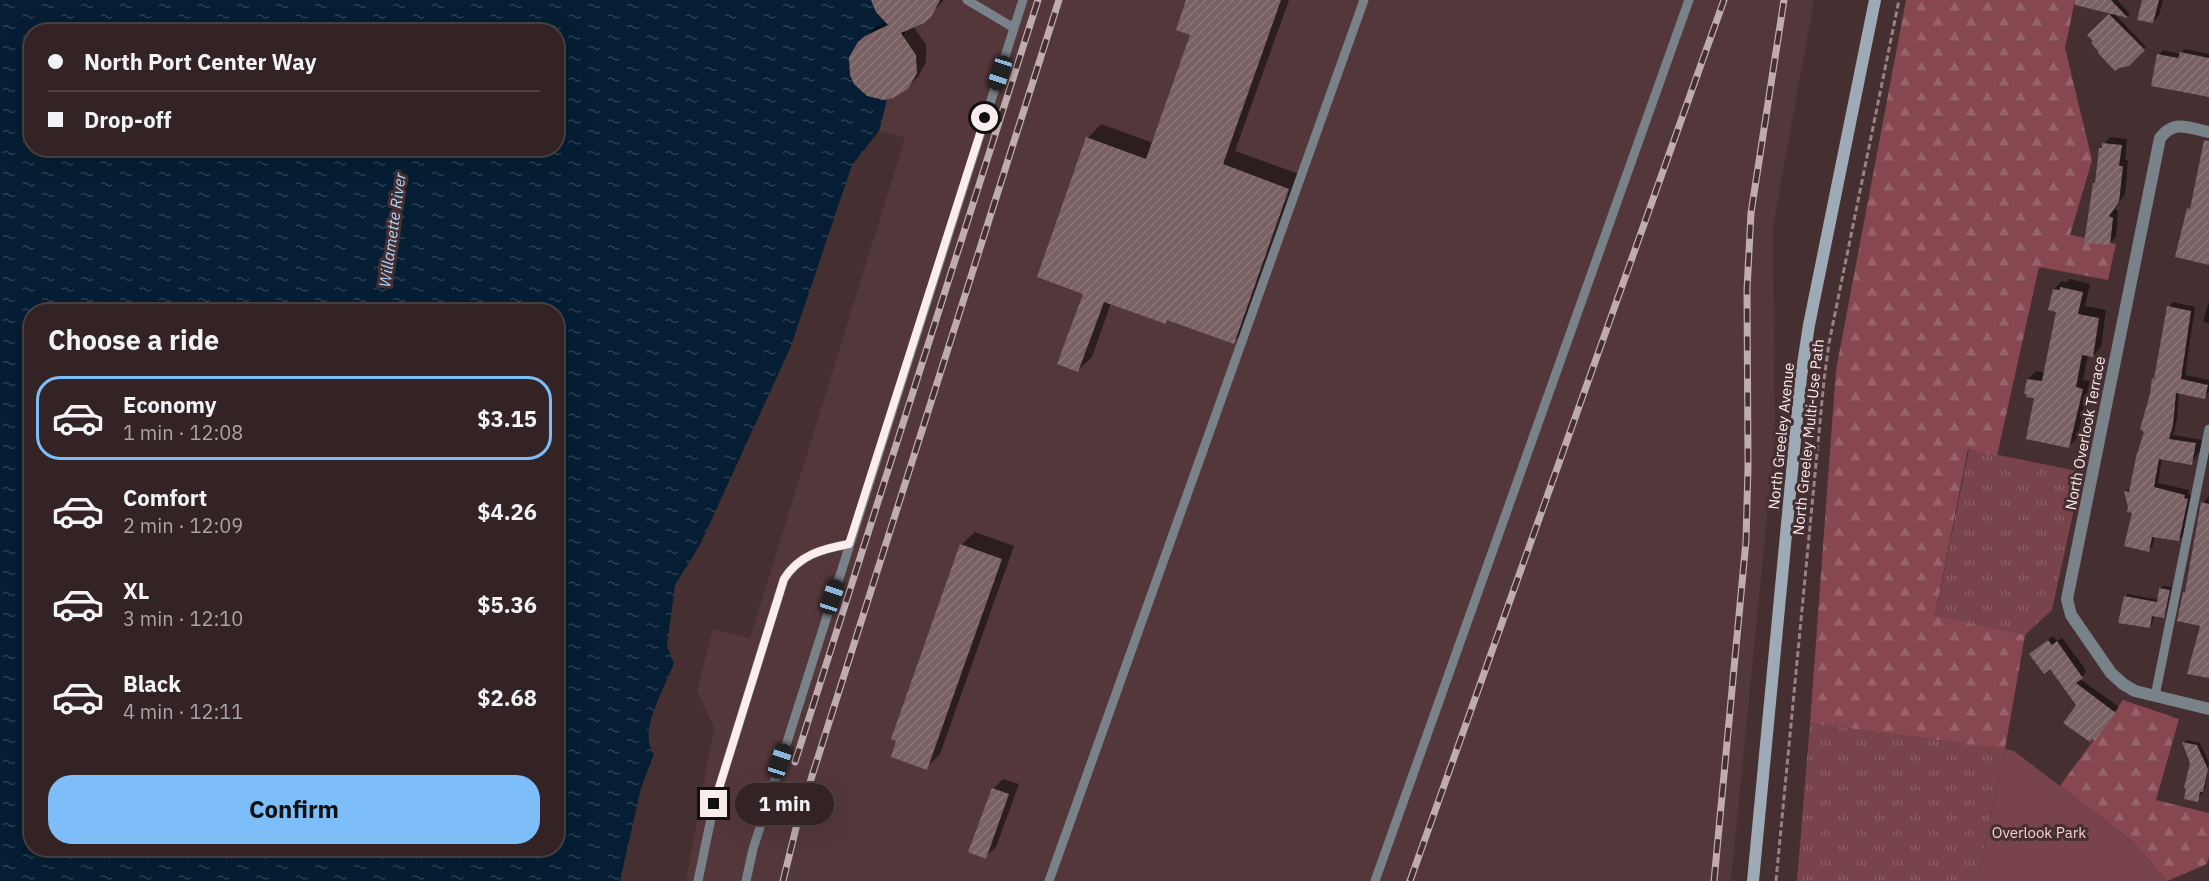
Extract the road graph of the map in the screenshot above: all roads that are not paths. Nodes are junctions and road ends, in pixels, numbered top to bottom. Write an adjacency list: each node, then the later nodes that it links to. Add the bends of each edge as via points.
1 (967, 0): 6 (lane)
2 (1023, 0): 6 (lane)
3 (1364, 0): 14 (lane)
4 (1689, 0): 15 (lane)
5 (1875, 0): 16 (main road, North Greeley Avenue, via 1801,377)
6 (1014, 28): 9 (lane)
7 (2209, 132): 10 (street, North Overlook Terrace, via 2178,126 2160,138 2067,599 2072,615 2111,673 2135,691)
8 (2209, 429): 10 (lane)
9 (849, 544): 12 (lane, via 802,558 784,579 714,804); 13 (lane)
10 (2155, 696): 11 (street, North Overlook Terrace)
11 (2209, 708)
12 (698, 881)
13 (746, 881)
14 (1048, 881)
15 (1375, 881)
16 (1753, 881)

